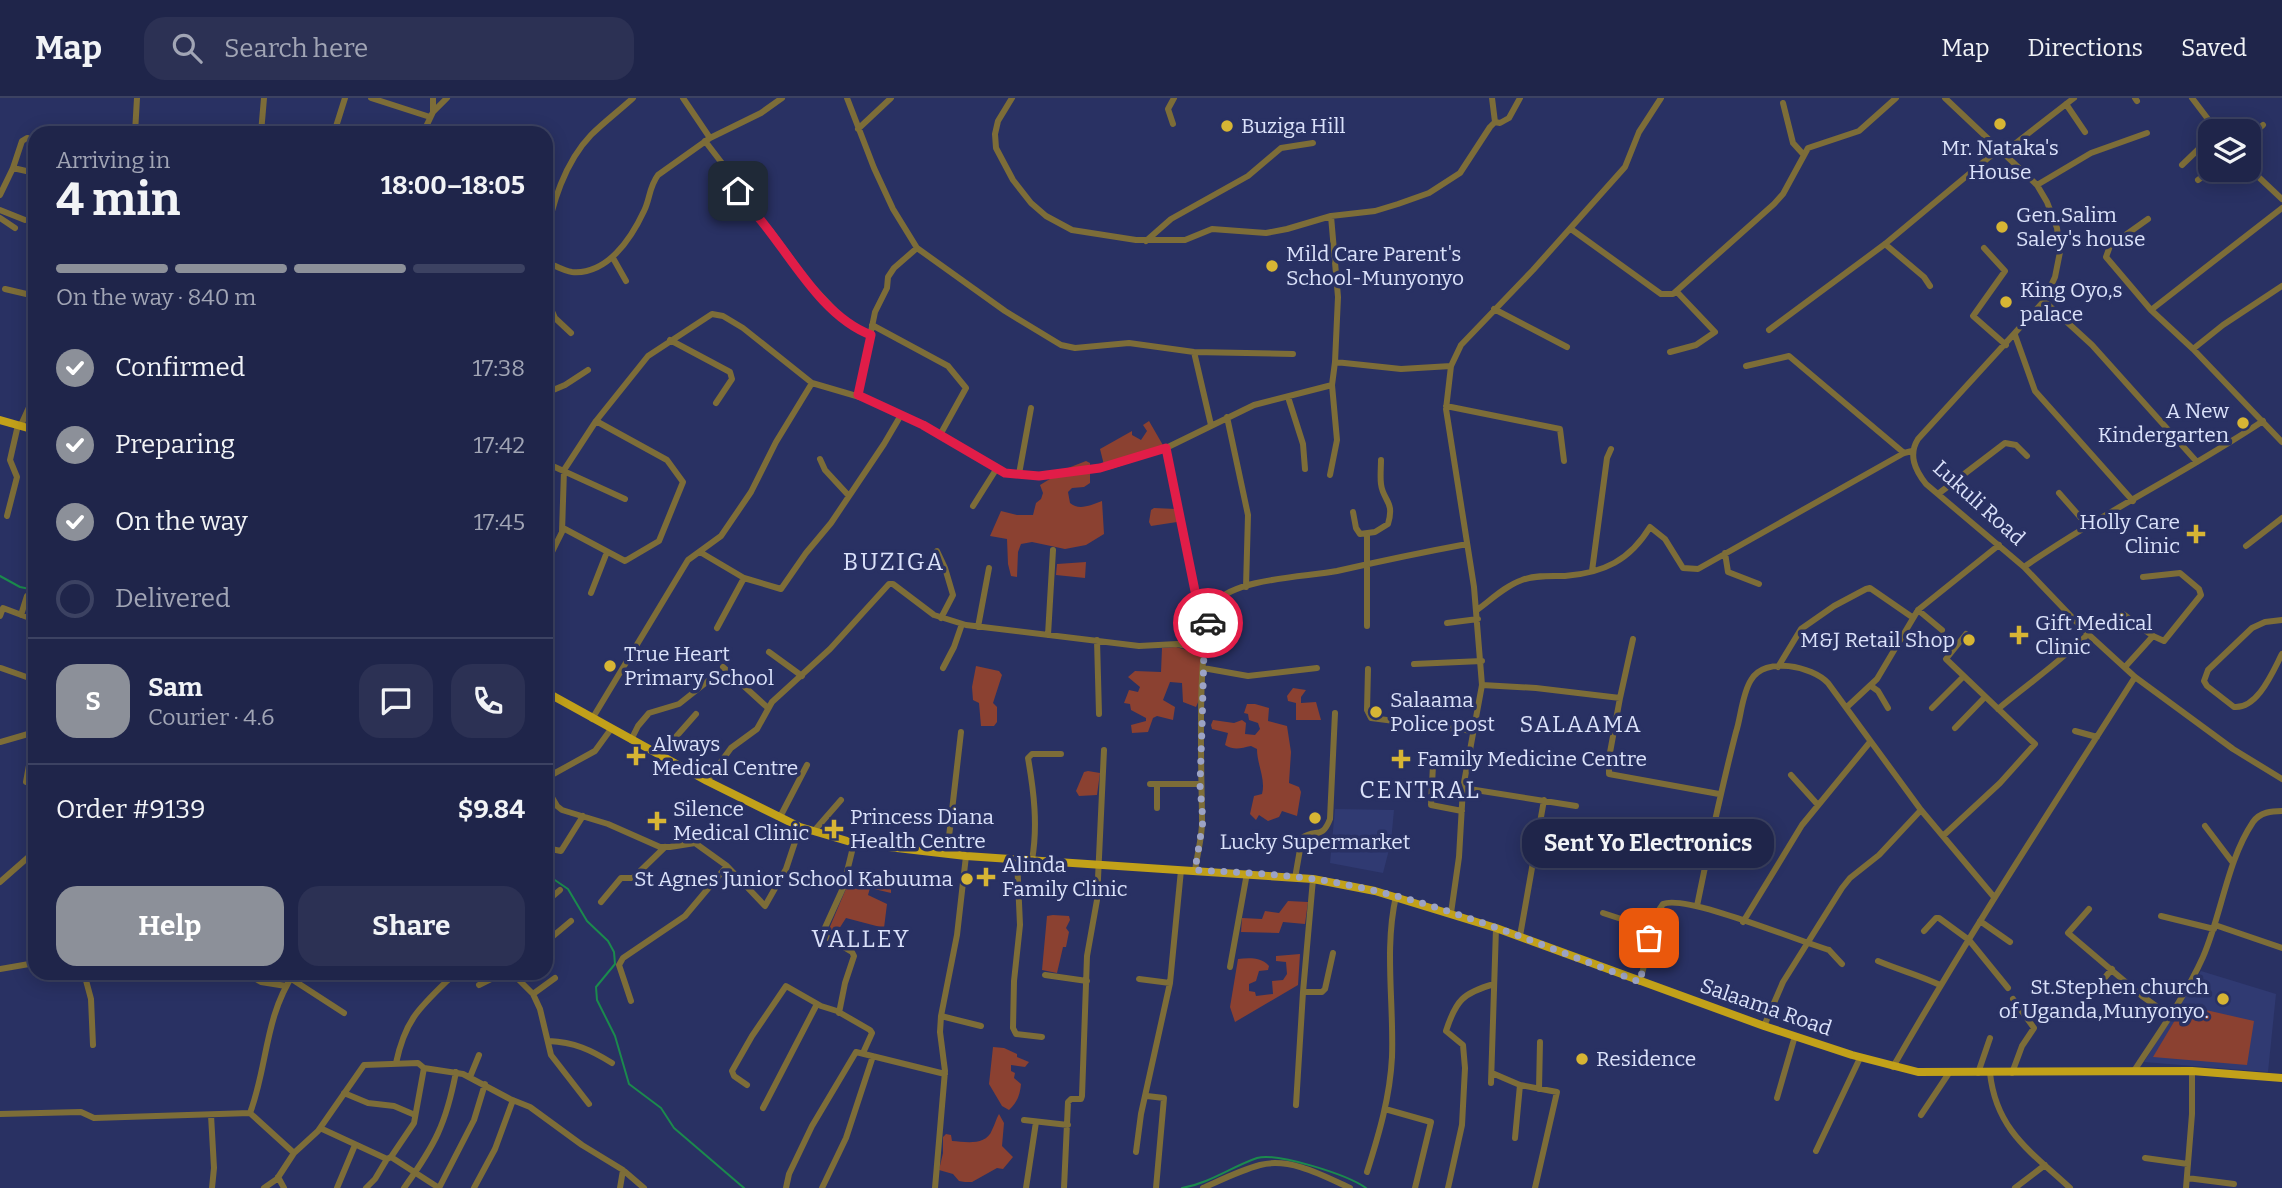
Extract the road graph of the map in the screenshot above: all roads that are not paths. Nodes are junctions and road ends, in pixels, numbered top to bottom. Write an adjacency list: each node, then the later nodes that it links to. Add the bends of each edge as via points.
1 (137, 98): 27 (street)
2 (264, 98): 28 (street)
3 (345, 98): 29 (street)
4 (371, 98): 23 (street)
5 (433, 98): 23 (street)
6 (447, 98): 23 (street)
7 (633, 98): 49 (street, via 591,135 574,160)
8 (682, 98): 35 (street)
9 (782, 98): 35 (street)
10 (846, 98): 31 (street)
11 (891, 98): 31 (street)
12 (1012, 98): 56 (street, via 998,121 996,148 1031,203 1072,230)
13 (1174, 98): 26 (street, via 1168,109)
14 (1492, 98): 25 (street)
15 (1520, 98): 25 (street, via 1510,118)
16 (1661, 98): 55 (street, via 1639,132 1625,167)
17 (1896, 98): 39 (street, via 1859,131 1811,146)
18 (1945, 98): 38 (street, Lukuli Road)
19 (2074, 98): 22 (street)
20 (2192, 98): 24 (street)
21 (1783, 103): 39 (street, via 1793,143)
22 (2066, 104): 32 (street); 38 (street)
23 (431, 115): 30 (street)
24 (2208, 119)
25 (1495, 122): 50 (street, via 1465,168 1441,186 1375,211)
26 (1173, 124)
27 (135, 126)
28 (262, 126)
29 (336, 126)
30 (426, 126)
31 (858, 129): 58 (street, via 893,209)
32 (2085, 132)
33 (2147, 133): 44 (street, via 2091,153)
34 (28, 138): 41 (street, via 22,141)
35 (708, 140): 60 (street, via 657,175 643,214); 75 (street, via 741,198 809,283 844,320)
36 (1313, 143): 56 (street, via 1281,148 1248,176 1171,219)
37 (2198, 150): 40 (street)
38 (2001, 151): 44 (street, Lukuli Road); 57 (street)
39 (1803, 154): 66 (street, via 1774,204)
40 (2182, 165)
41 (13, 168): 42 (street); 45 (street)
42 (28, 171)
43 (2261, 179): 46 (street)
44 (2037, 185): 68 (street, Lukuli Road, via 2047,202 2060,251)
45 (0, 195)
46 (2282, 199)
47 (2282, 208): 70 (street)
48 (0, 210): 53 (street)
49 (553, 211)
50 (1331, 216): 56 (street, via 1266,233 1212,229 1185,240); 84 (street, via 1338,297)
51 (0, 218): 54 (street)
52 (2148, 219): 70 (street, via 2105,253)
53 (25, 220)
54 (15, 228)
55 (1571, 229): 66 (street, via 1661,294); 69 (street)
56 (1146, 241)
57 (1885, 244): 63 (street); 73 (street)
58 (917, 248): 72 (street, via 890,272); 81 (street, via 1061,345 1129,343)
59 (1984, 248): 78 (street, via 2005,271 1973,316)
60 (613, 258): 61 (street, via 572,272); 62 (street)
61 (553, 265)
62 (626, 281)
63 (1930, 286)
64 (2282, 286): 80 (street)
65 (5, 289): 67 (street)
66 (1677, 292): 82 (street, via 1715,332 1696,345)
67 (28, 294)
68 (2045, 300): 76 (street, Lukuli Road); 115 (street)
69 (1494, 309): 79 (street); 85 (street, via 1461,345)
70 (2151, 310): 80 (street)
71 (553, 314): 74 (street)
72 (872, 325): 75 (street); 105 (street, via 948,366 966,388)
73 (1769, 330)
74 (571, 333)
75 (871, 335): 91 (street)
76 (2015, 335): 78 (street, Lukuli Road); 126 (street, via 2035,391)
77 (670, 340): 88 (street, via 717,313 765,344); 93 (street, via 730,372 732,379); 100 (street, via 637,367)
78 (2006, 345): 109 (street, Lukuli Road, via 1925,431)
79 (1567, 347)
80 (2193, 349): 101 (street)
81 (1194, 352): 83 (street); 103 (street)
82 (1670, 352)
83 (1293, 354)
84 (1335, 362): 85 (street, via 1401,369); 89 (street)
85 (1451, 366): 94 (street)
86 (1746, 366): 110 (street, via 1788,356)
87 (588, 370): 90 (street)
88 (812, 383): 91 (street); 141 (street, via 746,500 721,536)
89 (1332, 386): 92 (street); 121 (street, via 1336,440)
90 (553, 390)
91 (858, 395): 97 (street)
92 (1288, 397): 98 (street); 118 (street)
93 (716, 403)
94 (1446, 406): 114 (street, via 1560,429); 134 (street)
95 (28, 408): 102 (street)
96 (1031, 408): 120 (street)
97 (901, 415): 105 (street); 124 (street)
98 (1227, 417): 103 (street); 150 (street, via 1248,515)
99 (0, 420): 102 (main road)
100 (596, 421): 119 (street); 140 (street, via 667,460 683,482 657,543 625,561)
101 (2263, 421): 106 (street); 115 (street)
102 (20, 425): 104 (main road); 129 (street, via 10,460 16,481)
103 (1212, 425): 107 (street)
104 (28, 428)
105 (940, 435): 117 (street)
106 (2282, 442)
107 (1166, 448): 120 (street, via 1100,468); 157 (street, via 1195,591)
108 (1611, 449): 146 (street)
109 (1912, 451): 110 (street); 123 (street, Lukuli Road, via 1920,477)
110 (1904, 453): 142 (street)
111 (2027, 456): 123 (street, via 2005,443)
112 (820, 459): 124 (street)
113 (1381, 460): 133 (street, via 1389,520 1381,530)
114 (1564, 461)
115 (2197, 462): 126 (street)
116 (553, 466): 119 (street)
117 (998, 468): 120 (street); 127 (street)
118 (1306, 469)
119 (564, 470): 125 (street); 132 (street)
120 (1019, 474)
121 (1329, 475)
122 (2059, 493): 131 (street)
123 (1938, 494): 135 (street, Lukuli Road)
124 (849, 496): 148 (street, via 783,587)
125 (625, 499)
126 (2133, 501): 131 (street)
127 (973, 506)
128 (1353, 512): 133 (street, via 1358,533)
129 (7, 516)
130 (2282, 518): 136 (street)
131 (2088, 526): 145 (street)
132 (563, 528): 138 (street); 140 (street)
133 (1367, 535): 143 (street)
134 (1468, 544): 143 (street); 154 (street)
135 (1999, 545): 145 (street, Lukuli Road); 153 (street)
136 (2246, 546)
137 (1053, 550): 172 (street)
138 (553, 551)
139 (937, 551): 161 (street, via 953,595)
140 (607, 552): 151 (street)
141 (700, 552): 148 (street); 207 (street, via 688,560)
142 (1725, 553): 146 (street, via 1698,569 1683,568 1665,539 1650,527 1631,553); 149 (street, via 1728,572)
143 (1368, 564): 150 (street); 166 (street)
144 (989, 568): 167 (street)
145 (2024, 568): 171 (street, Lukuli Road)
146 (1592, 571): 154 (street, via 1520,581)
147 (2143, 576): 173 (street, via 2180,573 2201,592 2164,641)
148 (744, 578): 168 (street)
149 (1759, 584)
150 (1246, 587): 157 (street, via 1220,598)
151 (591, 593)
152 (27, 596): 156 (street)
153 (1918, 610): 159 (street); 169 (street)
154 (1477, 611): 162 (street)
155 (2123, 614): 173 (street)
156 (21, 615): 158 (street, via 3,608); 160 (street)
157 (1210, 615): 176 (street)
158 (0, 616)
159 (1912, 617): 182 (street, via 1867,589 1801,629); 195 (street)
160 (28, 618)
161 (941, 618): 165 (street); 189 (street, via 888,584)
162 (1478, 619): 164 (street); 179 (street)
163 (2282, 620): 178 (street, via 2252,628 2207,670 2204,681 2234,707 2246,705)
164 (1447, 622)
165 (962, 624): 167 (street); 185 (street)
166 (1367, 626)
167 (978, 627): 172 (street)
168 (718, 628)
169 (1942, 630)
170 (1966, 634): 190 (street, via 1946,657)
171 (2088, 634): 183 (street, Lukuli Road); 203 (street)
172 (1048, 635): 175 (street)
173 (2153, 636): 183 (street)
174 (1633, 639): 198 (street)
175 (1097, 640): 176 (street); 206 (street)
176 (1204, 649): 186 (street)
177 (769, 652): 189 (street)
178 (2282, 654)
179 (1482, 661): 180 (street); 194 (street)
180 (1414, 664)
181 (723, 667): 200 (street)
182 (1778, 667): 199 (street, via 1817,674); 231 (street, via 1763,670 1749,683)
183 (2125, 667): 192 (street, Lukuli Road)
184 (2, 668): 191 (street)
185 (943, 668)
186 (1203, 668): 187 (street, via 1248,676); 229 (street)
187 (1317, 668)
188 (1368, 669): 210 (street, via 1367,710 1371,718)
189 (802, 676): 200 (street)
190 (1964, 676): 197 (street); 202 (street)
191 (28, 677)
192 (2136, 677): 214 (street); 226 (street, Lukuli Road)
193 (708, 681): 215 (street, via 679,704 649,713)
194 (1482, 685): 198 (street); 210 (street)
195 (1871, 687): 199 (street); 201 (street)
196 (553, 696): 207 (main road, Salaama Road)
197 (1985, 697): 203 (street); 208 (street)
198 (1619, 698): 231 (street, via 1609,774)
199 (1847, 707): 217 (street)
200 (768, 708): 227 (street, via 757,729 731,748)
201 (1888, 708)
202 (1932, 708)
203 (1998, 709): 248 (street, via 2035,744)
204 (1335, 713): 265 (street, via 1330,819 1322,832 1302,838)
205 (696, 714): 220 (street)
206 (1099, 714)
207 (592, 719): 209 (main road, Salaama Road)
208 (1955, 728)
209 (611, 729): 215 (main road, Salaama Road); 224 (street, via 595,751)
210 (1473, 730): 230 (street)
211 (2076, 731): 214 (street)
212 (961, 732): 254 (street)
213 (28, 734): 216 (street)
214 (2097, 737): 271 (street)
215 (631, 740): 220 (main road, Salaama Road)
216 (0, 742)
217 (1870, 742): 235 (street); 238 (street)
218 (1104, 750): 260 (street)
219 (1061, 754): 258 (street, via 1028,758 1033,786)
220 (659, 755): 227 (main road, Salaama Road)
221 (807, 765): 242 (street)
222 (1433, 765): 239 (street, via 1431,805)
223 (28, 771): 228 (street)
224 (553, 774)
225 (1791, 775): 235 (street)
226 (2282, 779)
227 (707, 781): 242 (main road, Salaama Road)
228 (26, 782)
229 (1200, 785): 237 (street, via 1153,784); 263 (street, via 1203,821)
230 (1463, 788): 234 (street); 239 (street)
231 (1719, 794): 243 (street)
232 (553, 798): 241 (street, via 559,808)
233 (841, 800): 247 (street)
234 (1544, 800): 236 (street); 286 (street)
235 (1818, 805): 280 (street)
236 (1576, 806)
237 (1157, 808)
238 (1921, 810): 248 (street); 289 (street, via 1879,855 1848,879)
239 (1462, 811): 275 (street)
240 (2282, 811): 259 (street, via 2255,819)
241 (583, 816): 251 (street); 252 (street, via 561,851)
242 (780, 817): 245 (main road, Salaama Road)
243 (1713, 822): 246 (street); 253 (street)
244 (2205, 826): 259 (street)
245 (800, 827): 247 (main road, Salaama Road); 261 (street, via 786,869 765,906)
246 (1748, 828)
247 (814, 831): 249 (main road, Salaama Road)
248 (1944, 835): 271 (street)
249 (854, 843): 254 (main road, Salaama Road); 323 (street, via 843,888 823,932 855,956)
250 (1652, 843): 253 (street, via 1661,838)
251 (665, 847): 261 (street, via 695,843); 272 (street, via 633,878 621,878)
252 (553, 849)
253 (1708, 850): 273 (street)
254 (947, 855): 255 (main road, Salaama Road)
255 (966, 856): 257 (main road, Salaama Road); 324 (street, via 958,931)
256 (28, 857): 267 (street)
257 (1017, 859): 258 (main road, Salaama Road); 329 (street, via 1020,918 1013,1028 1016,1034)
258 (1032, 860): 260 (main road, Salaama Road)
259 (2232, 863): 281 (street)
260 (1099, 864): 262 (main road, Salaama Road); 308 (street)
261 (727, 866): 320 (street, via 685,916 623,958 619,965)
262 (1181, 870): 263 (main road, Salaama Road); 310 (street)
263 (1195, 870): 264 (main road, Salaama Road)
264 (1247, 873): 265 (main road, Salaama Road); 295 (street)
265 (1295, 877): 266 (main road, Salaama Road)
266 (1313, 879): 270 (main road, Salaama Road); 316 (street)
267 (0, 882)
268 (560, 890): 269 (street)
269 (553, 896)
270 (1396, 896): 275 (main road, Salaama Road); 365 (street, via 1391,923 1392,1060)
271 (1994, 897): 278 (street)
272 (601, 902)
273 (1697, 906): 280 (street); 283 (street, via 1667,902 1660,907)
274 (2089, 909): 297 (street, via 2068,933)
275 (1451, 913): 282 (main road, Salaama Road)
276 (1603, 913): 283 (street)
277 (2161, 916): 281 (street)
278 (1980, 920): 287 (street); 288 (street)
279 (571, 921): 285 (street)
280 (1743, 922): 289 (street)
281 (2214, 927): 290 (street); 325 (street)
282 (1496, 928): 286 (main road, Salaama Road); 311 (street)
283 (1652, 929): 309 (street)
284 (1924, 931): 287 (street, via 1939,918)
285 (553, 936)
286 (1520, 936): 309 (main road, Salaama Road)
287 (1969, 940): 313 (street); 315 (street)
288 (2010, 942)
289 (1807, 944): 294 (street, via 1829,950); 327 (street, via 1779,989)
290 (2282, 948)
291 (1333, 953): 316 (street, via 1325,989)
292 (1878, 961): 313 (street)
293 (28, 964): 296 (street)
294 (1842, 964)
295 (1230, 967)
296 (0, 969)
297 (2112, 969): 317 (street); 325 (street)
298 (1045, 975): 308 (street)
299 (1139, 979): 310 (street)
300 (86, 980): 333 (street)
301 (258, 980): 314 (street)
302 (290, 980): 314 (street)
303 (298, 980): 322 (street)
304 (448, 980): 338 (street, via 407,1025)
305 (489, 980): 312 (street)
306 (519, 980): 318 (street)
307 (552, 980): 318 (street)
308 (1087, 981): 373 (street, via 1082,1098 1069,1100)
309 (1640, 982): 327 (main road, Salaama Road)
310 (1171, 983): 359 (street)
311 (1494, 984): 345 (street); 409 (street, via 1472,990 1451,1014 1446,1031 1463,1045 1465,1068 1462,1125)
312 (479, 985)
313 (1940, 985): 340 (street)
314 (286, 986): 366 (street, via 272,1021)
315 (2008, 988)
316 (1303, 992): 363 (street)
317 (2093, 992)
318 (533, 994): 331 (street)
319 (2012, 999): 349 (street, via 2034,1028)
320 (631, 1001)
321 (817, 1004): 323 (street); 355 (street, via 787,986 783,988 732,1071); 364 (street)
322 (344, 1013)
323 (839, 1013): 334 (street, via 872,1032)
324 (941, 1016): 326 (street); 350 (street)
325 (2170, 1016): 343 (street)
326 (981, 1026)
327 (1764, 1026): 328 (main road, Salaama Road)
328 (1795, 1036): 337 (main road, Salaama Road); 360 (street)
329 (1042, 1037)
330 (1990, 1038): 347 (street)
331 (548, 1041): 339 (street, via 588,1048); 362 (street, via 551,1055)
332 (1540, 1042): 357 (street)
333 (93, 1045)
334 (863, 1053): 336 (street); 401 (street, via 852,1057 812,1126)
335 (479, 1055): 351 (street)
336 (873, 1056): 350 (street); 402 (street, via 846,1138)
337 (1860, 1058): 340 (main road, Salaama Road); 377 (street)
338 (396, 1063): 341 (street, via 418,1063); 358 (street, via 366,1063)
339 (612, 1063)
340 (1893, 1067): 346 (main road, Salaama Road)
341 (424, 1068): 344 (street); 369 (street)
342 (2192, 1070): 343 (main road, Salaama Road); 352 (main road, Salaama Road); 382 (street)
343 (2134, 1071): 349 (main road, Salaama Road)
344 (456, 1072): 351 (street); 385 (street, via 444,1124)
345 (1492, 1073): 353 (street); 356 (street)
346 (1950, 1073): 347 (main road, Salaama Road); 370 (street)
347 (1978, 1073): 348 (main road, Salaama Road)
348 (1990, 1073): 349 (main road, Salaama Road); 383 (street, via 2001,1117)
349 (2012, 1073)
350 (944, 1074): 403 (street)
351 (470, 1077): 354 (street)
352 (2282, 1078)
353 (1491, 1083)
354 (485, 1084): 361 (street); 397 (street, via 474,1120)
355 (747, 1085)
356 (1520, 1085): 357 (street); 375 (street)
357 (1539, 1089): 410 (street, via 1557,1092)
358 (344, 1093): 369 (street); 374 (street)
359 (1147, 1096): 378 (street); 390 (street, via 1164,1098)
360 (1777, 1097)
361 (513, 1100): 384 (street); 398 (street)
362 (589, 1104)
363 (1296, 1105)
364 (763, 1108)
365 (1385, 1109): 386 (street); 408 (street, via 1431,1122)
366 (250, 1113): 368 (street); 379 (street)
367 (0, 1114): 368 (street, via 81,1112 94,1118)
368 (211, 1115): 391 (street)
369 (415, 1115): 380 (street)
370 (1921, 1115)
371 (1024, 1120): 372 (street)
372 (1036, 1122): 373 (street); 404 (street)
373 (1068, 1125): 405 (street)
374 (320, 1128): 376 (street); 379 (street)
375 (1515, 1138)
376 (355, 1144): 380 (street); 394 (street)
377 (1816, 1151)
378 (1136, 1152)
379 (293, 1153): 387 (street)
380 (389, 1158): 385 (street); 395 (street)
381 (2145, 1158): 382 (street)
382 (2188, 1164): 388 (street)
383 (2045, 1165): 411 (street); 412 (street)
384 (623, 1170): 399 (street); 400 (street)
385 (416, 1172): 396 (street); 397 (street)
386 (1367, 1172)
387 (278, 1177): 392 (street); 393 (street)
388 (2186, 1178): 389 (street); 413 (street)
389 (2234, 1184)
390 (1157, 1187)
391 (212, 1188)
392 (264, 1188)
393 (284, 1188)
394 (337, 1188)
395 (366, 1188)
396 (404, 1188)
397 (439, 1188)
398 (474, 1188)
399 (620, 1188)
400 (644, 1188)
401 (786, 1188)
402 (822, 1188)
403 (935, 1188)
404 (1026, 1188)
405 (1064, 1188)
406 (1203, 1188): 407 (street, via 1261,1164 1279,1163)
407 (1350, 1188)
408 (1415, 1188)
409 (1448, 1188)
410 (1535, 1188)
411 (2015, 1188)
412 (2070, 1188)
413 (2186, 1188)

